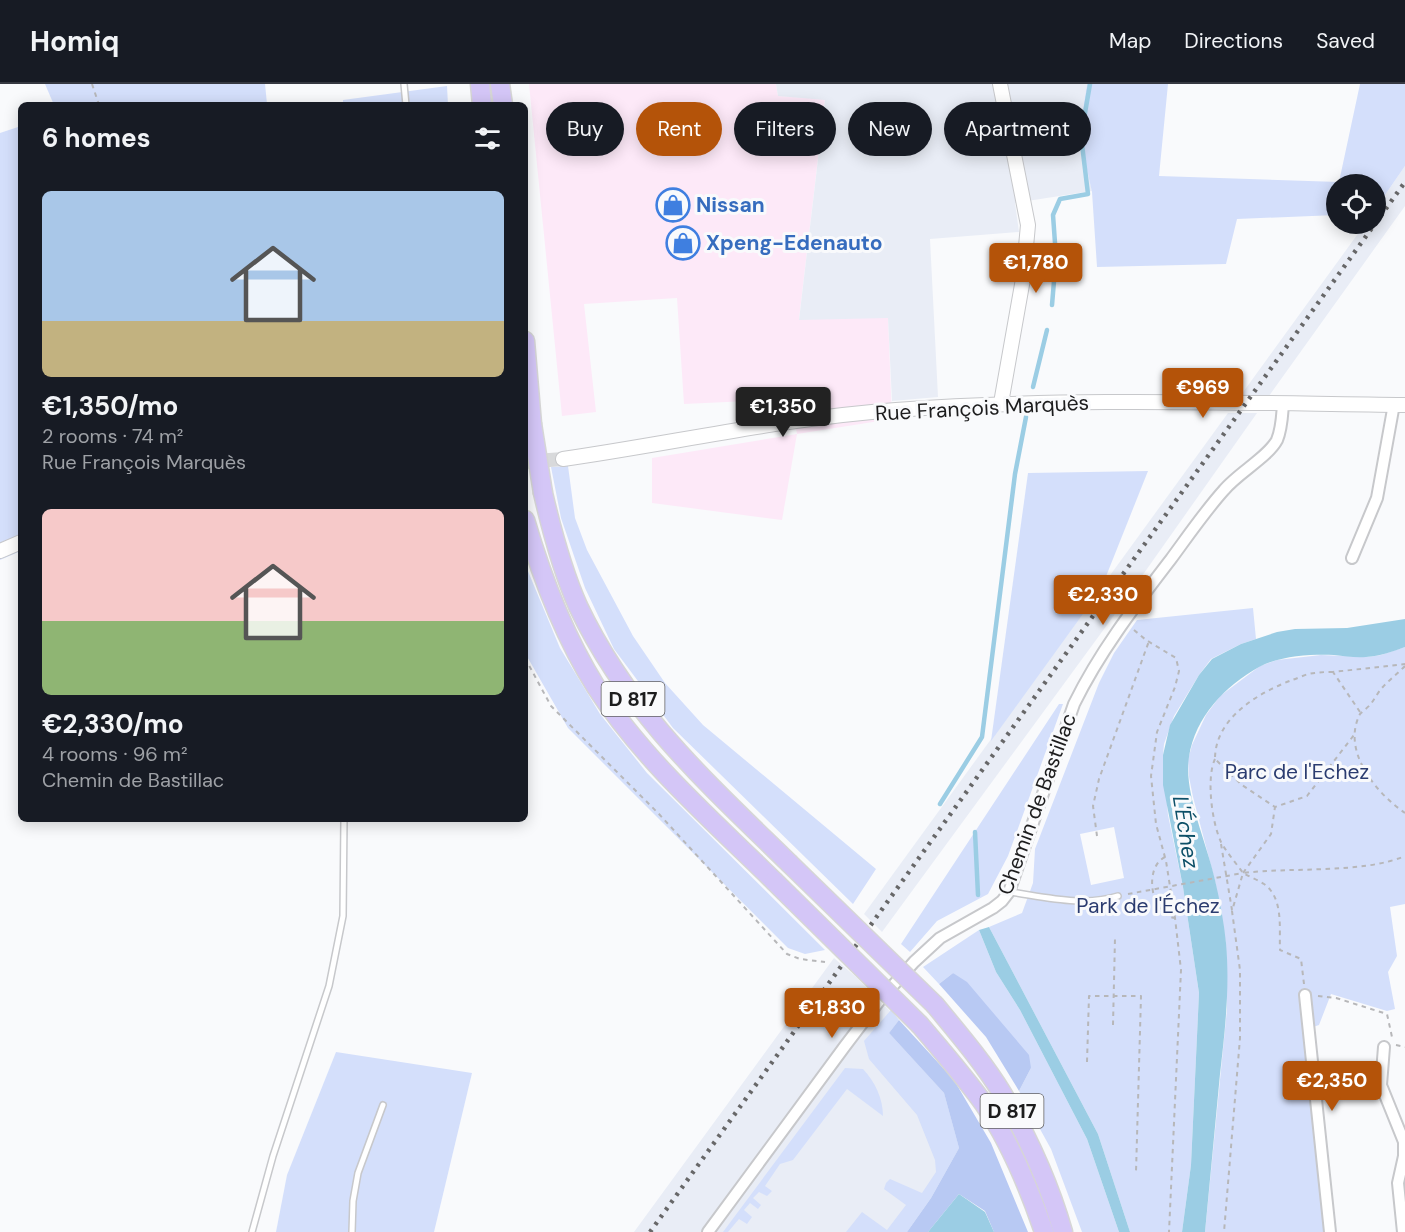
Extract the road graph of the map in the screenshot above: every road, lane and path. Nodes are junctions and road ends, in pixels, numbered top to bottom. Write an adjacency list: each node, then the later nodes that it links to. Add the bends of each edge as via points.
1 (92, 84): 5 (path)
2 (404, 84): 6 (lane)
3 (480, 84): 7 (main road)
4 (1000, 84): 9 (street, via 1028,225 1023,279)
5 (98, 102)
6 (405, 102)
7 (482, 102)
8 (528, 377): 53 (main road, D 817, bridge, via 543,493 556,547 597,645 654,726 703,779 935,1005 1001,1092 1032,1150)
9 (1001, 403): 10 (street, Rue François Marquès); 12 (street, Rue François Marquès, via 787,421)
10 (1283, 404): 11 (street, Rue François Marquès); 17 (street, Chemin de Bastillac, via 1281,427 1270,450 1224,489)
11 (1400, 405): 16 (street, via 1377,498)
12 (564, 459)
13 (528, 530): 52 (main road, D 817, bridge, via 544,582 596,687 645,752 683,793 920,1025 954,1065 985,1105 1012,1155)
14 (18, 543): 15 (street)
15 (0, 551)
16 (1352, 558)
17 (1124, 621): 18 (path); 36 (street, Chemin de Bastillac, via 1074,704)
18 (1149, 641): 28 (path, via 1099,779 1093,806); 30 (path, via 1176,658 1179,671 1157,732 1151,776 1156,824)
19 (528, 664): 41 (path, via 551,706 659,814 780,947 800,959)
20 (1405, 665): 21 (path); 22 (path)
21 (1333, 672): 22 (path); 24 (path, via 1313,673 1284,683 1238,710 1220,735)
22 (1361, 713): 23 (path)
23 (1354, 735): 25 (path, via 1307,796); 26 (path, via 1363,767 1380,792)
24 (1215, 759): 25 (path); 29 (path, via 1210,769 1211,794)
25 (1275, 807): 32 (path, via 1270,834)
26 (1405, 813)
27 (344, 822): 49 (lane, via 343,916 329,986)
28 (1097, 836)
29 (1221, 842): 32 (path); 33 (path)
30 (1165, 856): 34 (path); 35 (path, via 1152,872)
31 (1405, 856): 32 (path, via 1365,865)
32 (1243, 873): 33 (path); 38 (path); 42 (path, via 1265,885 1275,896 1280,950 1301,960)
33 (1224, 877): 34 (path); 38 (path)
34 (1171, 887): 35 (path); 39 (path)
35 (1153, 890): 37 (path); 39 (path, via 1155,901 1168,916)
36 (1008, 892): 37 (lane, via 1088,902); 51 (street, Chemin de Bastillac, via 993,908 940,938 880,1000)
37 (1118, 896)
38 (1232, 911): 55 (path, via 1240,970 1240,1038)
39 (1175, 918): 54 (path, via 1181,970)
40 (1115, 938): 43 (path)
41 (825, 962)
42 (1305, 994): 45 (path, via 1336,998 1387,1014); 56 (street)
43 (1113, 996): 44 (path); 46 (path, via 1089,996); 48 (path, via 1141,996)
44 (1113, 1025)
45 (1388, 1046): 57 (street, via 1381,1085 1404,1142 1398,1183)
46 (1087, 1062)
47 (383, 1105): 50 (lane, via 358,1173)
48 (1136, 1172)
49 (252, 1232)
50 (352, 1232)
51 (708, 1232)
52 (1044, 1232)
53 (1063, 1232)
54 (1169, 1232)
55 (1224, 1232)
56 (1330, 1232)
57 (1403, 1232)

